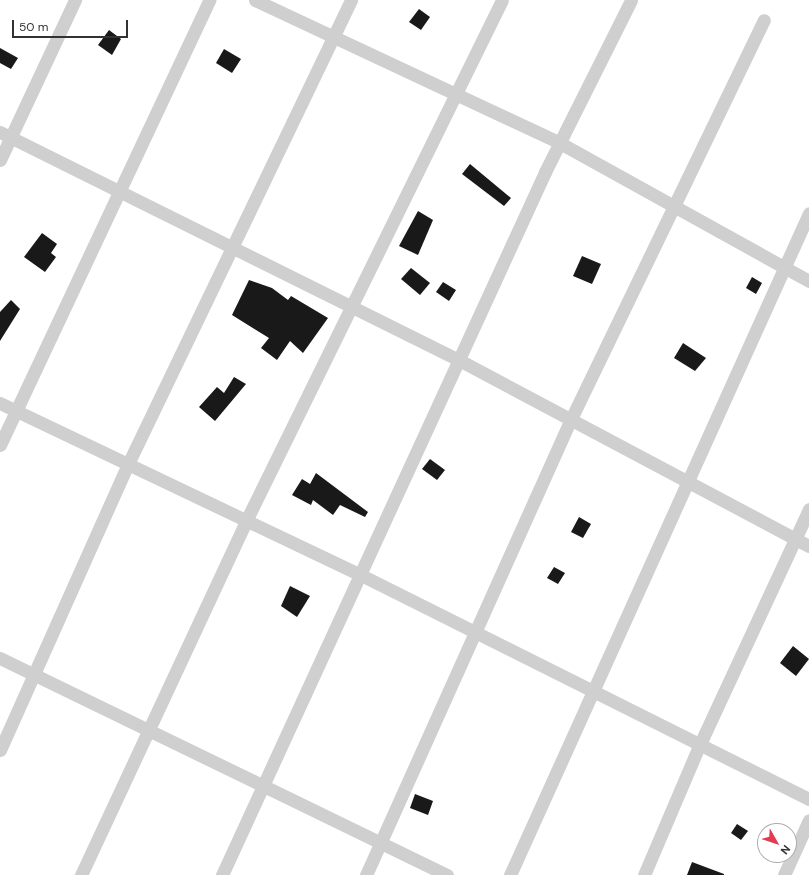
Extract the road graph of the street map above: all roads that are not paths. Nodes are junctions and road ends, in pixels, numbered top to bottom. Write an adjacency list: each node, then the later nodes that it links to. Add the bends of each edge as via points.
1 (75, 0): 10 (street)
2 (209, 0): 13 (street)
3 (255, 0): 8 (street)
4 (351, 0): 8 (street)
5 (502, 0): 9 (street)
6 (631, 0): 11 (street)
7 (764, 20): 14 (street)
8 (333, 37): 9 (street); 16 (street)
9 (456, 94): 11 (street); 19 (street)
10 (5, 135): 12 (street); 13 (street)
11 (560, 143): 14 (street); 20 (street)
12 (0, 160)
13 (119, 191): 16 (street); 22 (street)
14 (673, 206): 17 (street); 23 (street)
15 (809, 213): 17 (street)
16 (233, 247): 19 (street); 25 (street)
17 (783, 267): 18 (street); 26 (street)
18 (809, 281)
19 (353, 307): 20 (street); 28 (street)
20 (459, 360): 23 (street); 31 (street)
21 (0, 403): 22 (street)
22 (15, 410): 24 (street); 25 (street)
23 (571, 419): 26 (street); 32 (street)
24 (0, 445)
25 (128, 464): 28 (street); 34 (street)
26 (686, 480): 29 (street); 35 (street)
27 (809, 509): 29 (street)
28 (246, 521): 31 (street); 36 (street)
29 (794, 538): 30 (street); 37 (street)
30 (809, 546)
31 (361, 575): 32 (street); 39 (street)
32 (475, 632): 35 (street); 42 (street)
33 (0, 658): 34 (street)
34 (35, 675): 36 (street); 38 (street)
35 (593, 690): 37 (street); 47 (street)
36 (148, 730): 39 (street); 43 (street)
37 (700, 744): 40 (street); 48 (street)
38 (0, 750)
39 (264, 786): 42 (street); 44 (street)
40 (809, 799)
41 (809, 820): 49 (street)
42 (381, 843): 45 (street); 46 (street)
43 (81, 875)
44 (222, 875)
45 (366, 875)
46 (447, 875)
47 (510, 875)
48 (644, 875)
49 (784, 875)

